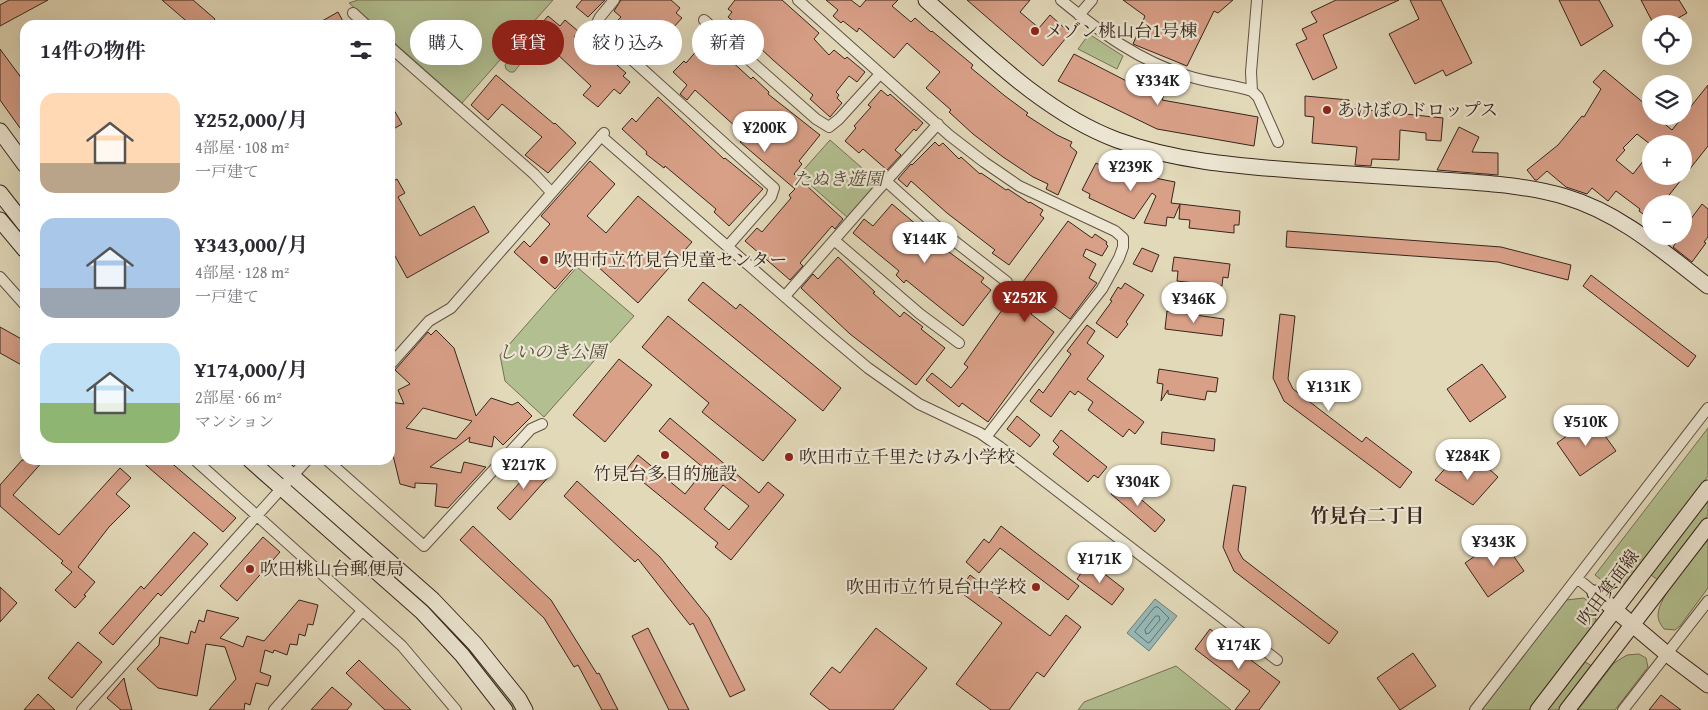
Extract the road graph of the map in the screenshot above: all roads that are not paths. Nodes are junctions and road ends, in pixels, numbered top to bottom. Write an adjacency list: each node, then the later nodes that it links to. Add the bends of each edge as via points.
1 (614, 0): 26 (street, via 598,19 598,29 774,188 771,197)
2 (798, 0): 12 (street)
3 (926, 0): 29 (street, via 1031,90 1096,131 1118,140 1204,162 1506,185 1567,197 1634,230)
4 (1061, 0): 8 (street)
5 (1092, 0): 8 (street)
6 (1257, 0): 13 (street)
7 (353, 13): 9 (street)
8 (1079, 15): 13 (street, via 1119,44 1159,66 1191,77)
9 (361, 20)
10 (395, 51): 19 (street)
11 (755, 65): 12 (street, via 829,127)
12 (880, 74): 14 (street)
13 (1252, 90): 16 (street)
14 (938, 124): 18 (street); 36 (street, via 973,155 1013,182 1114,231 1124,241 1116,265 1102,289)
15 (0, 131): 17 (street)
16 (1278, 142)
17 (20, 158)
18 (887, 182): 24 (street); 28 (street, via 951,239)
19 (551, 192): 26 (street, via 603,135); 33 (street, via 451,308 429,321)
20 (0, 194): 21 (street)
21 (20, 214)
22 (20, 217): 23 (street)
23 (1, 223): 25 (street)
24 (834, 240): 30 (street); 32 (street)
25 (20, 244)
26 (728, 246): 30 (street)
27 (0, 277): 31 (street)
28 (1007, 282)
29 (1708, 286)
30 (786, 296): 36 (street, via 844,349 898,390 924,407)
31 (20, 299)
32 (959, 343)
33 (395, 359)
34 (1708, 408): 47 (street)
35 (542, 424): 41 (street, via 531,429 424,546)
36 (986, 437): 54 (street)
37 (201, 465): 45 (street)
38 (256, 465): 44 (street)
39 (280, 465): 42 (street)
40 (303, 465): 42 (street)
41 (333, 465)
42 (293, 476): 44 (street); 60 (street, via 433,600 475,644)
43 (1708, 488): 50 (street, 吹田箕面線)
44 (282, 489): 45 (street); 59 (street, via 422,612 462,655)
45 (257, 515): 51 (street); 56 (street)
46 (1708, 526): 52 (street)
47 (1577, 578): 48 (street); 61 (street)
48 (1595, 593): 50 (street)
49 (1708, 601): 53 (street)
50 (1615, 609): 52 (street); 62 (street, 吹田箕面線)
51 (362, 611): 57 (street); 58 (street, via 402,646)
52 (1632, 624): 53 (street); 63 (street)
53 (1667, 654): 55 (street); 64 (street)
54 (1277, 660)
55 (1708, 685)
56 (82, 710)
57 (274, 710)
58 (456, 710)
59 (505, 710)
60 (525, 710)
61 (1475, 710)
62 (1538, 710)
63 (1567, 710)
64 (1623, 710)

